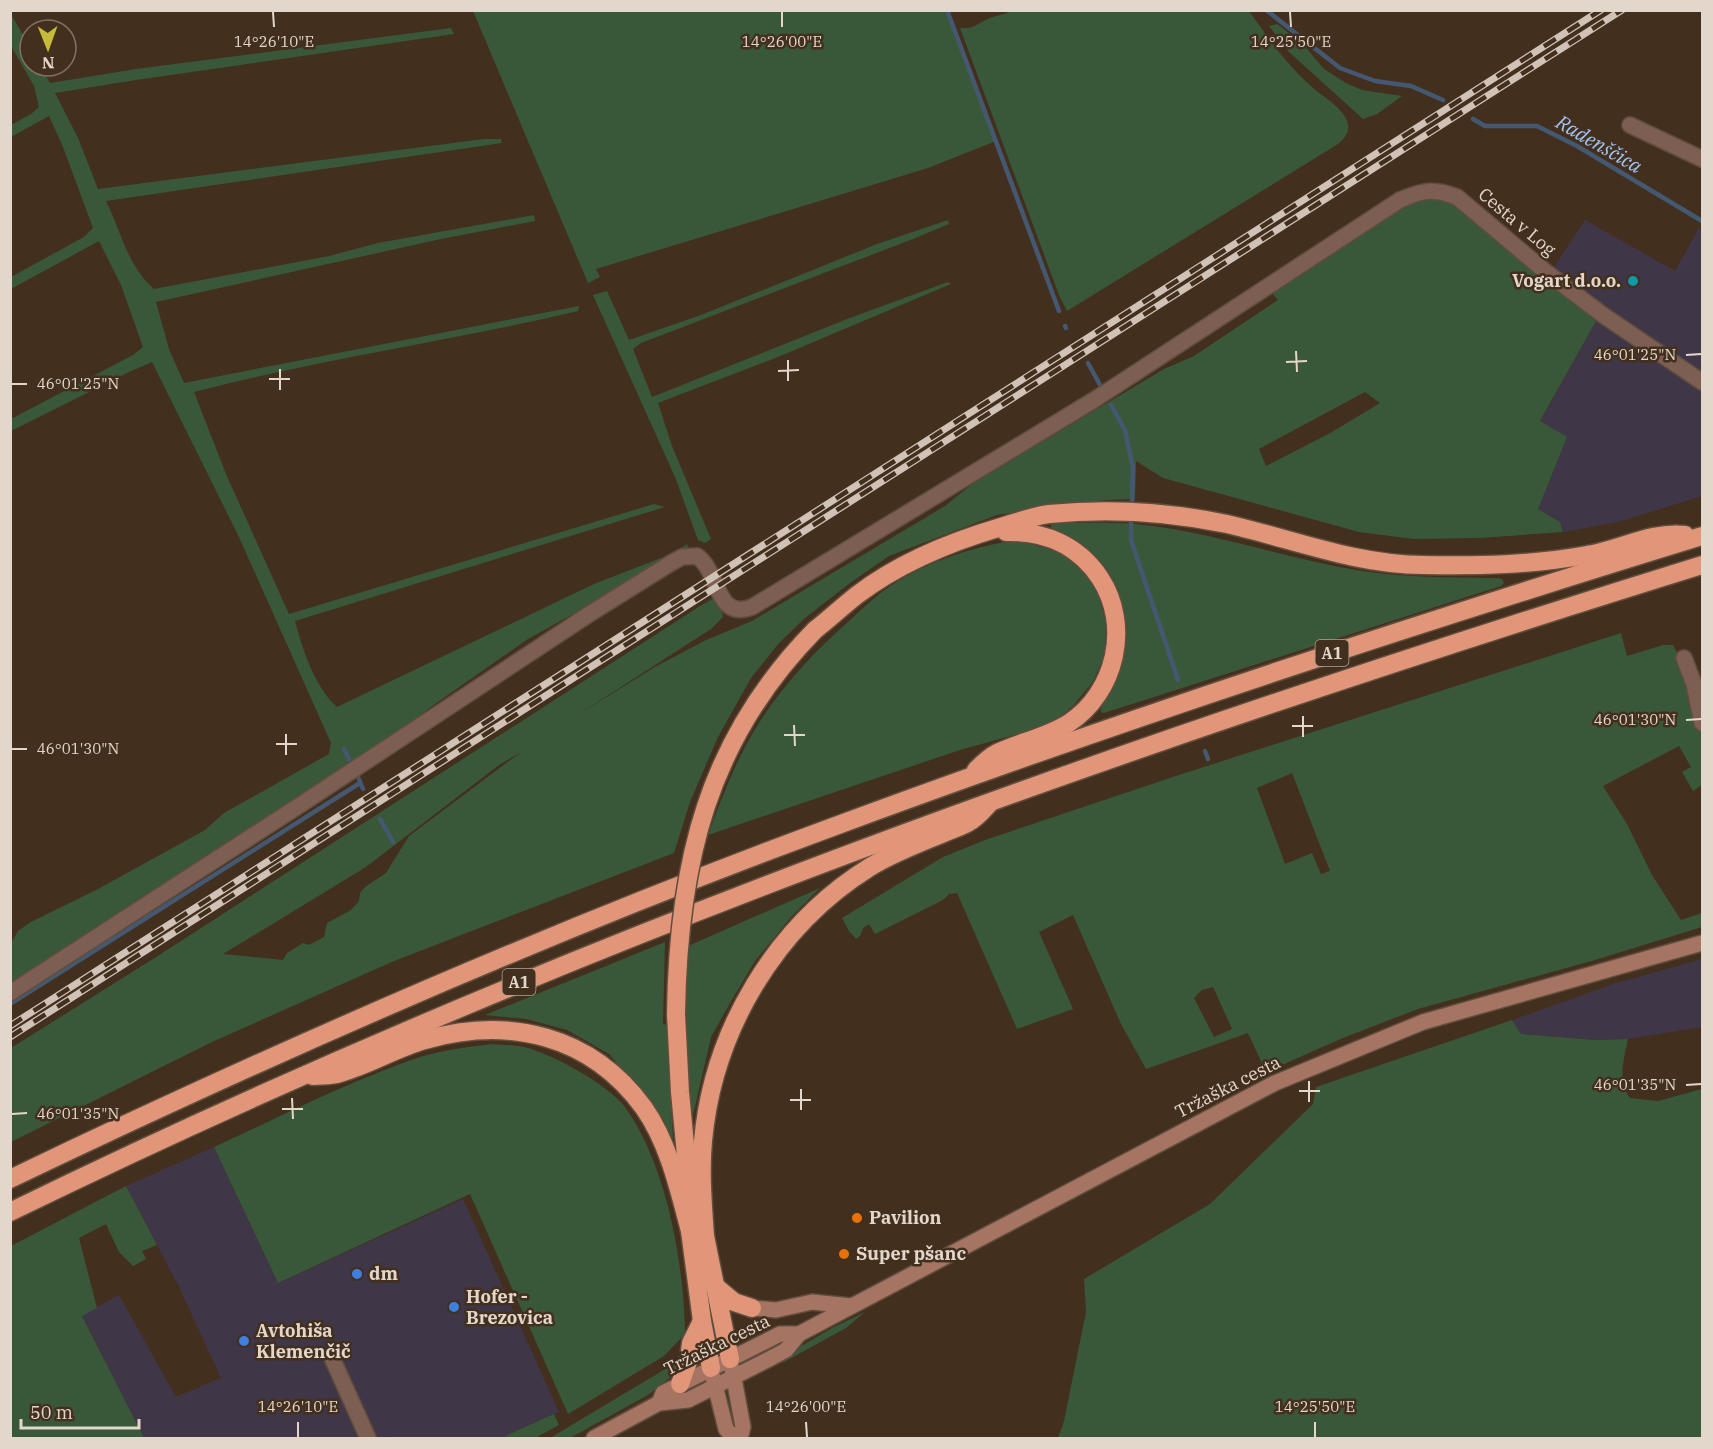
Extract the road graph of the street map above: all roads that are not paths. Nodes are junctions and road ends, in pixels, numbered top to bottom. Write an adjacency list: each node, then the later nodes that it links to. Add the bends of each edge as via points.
1 (1630, 125): 2 (street)
2 (1702, 159)
3 (1702, 382): 12 (street, Cesta v Log, via 1546,272 1457,197 1429,190 1418,192 1094,400 752,607 735,610 729,606 708,566 697,556 670,563)
4 (971, 535): 5 (highway, via 1049,514 1134,512 1225,524 1405,565 1487,566 1555,561 1676,534); 9 (highway, via 1027,531 1072,549 1105,586 1117,636 1110,671 1094,700 1082,712 1055,731 995,754); 16 (highway, bridge, via 897,569 858,594 815,630 750,710 709,796 683,904 677,972 680,1092)
5 (1702, 536): 9 (highway, A1, via 1366,641)
6 (1702, 565): 10 (highway, A1, via 1497,629)
7 (1684, 658): 8 (street)
8 (1702, 723)
9 (966, 779): 14 (highway, A1, via 737,863 502,957 209,1085)
10 (994, 800): 13 (highway, A1, via 646,931); 16 (highway, via 971,822 897,852 846,882 801,923 765,969 740,1010 712,1088 702,1142)
11 (1702, 943): 18 (main road, Tržaška cesta, via 1423,1022 1275,1083)
12 (10, 993)
13 (300, 1077): 15 (highway, A1); 16 (highway, via 340,1074 423,1040 478,1029 522,1032 564,1044 604,1067 644,1108)
14 (10, 1179)
15 (10, 1212)
16 (697, 1234): 17 (highway); 20 (highway)
17 (716, 1287): 19 (highway, via 734,1302); 22 (highway)
18 (851, 1306): 19 (main road, via 812,1302 776,1310); 22 (main road, Tržaška cesta, via 799,1334 780,1335)
19 (752, 1308)
20 (702, 1321): 23 (highway); 24 (highway, via 691,1343)
21 (332, 1358): 26 (street)
22 (732, 1368): 23 (main road, Tržaška cesta); 29 (main road, via 743,1427)
23 (713, 1377): 24 (main road, Tržaška cesta); 25 (main road, Tržaška cesta, via 688,1400); 28 (main road, via 726,1429)
24 (680, 1384): 25 (main road, Tržaška cesta, via 663,1393)
25 (658, 1403): 27 (main road, Tržaška cesta)
26 (368, 1438)
27 (594, 1438)
28 (734, 1438)
29 (740, 1438)

